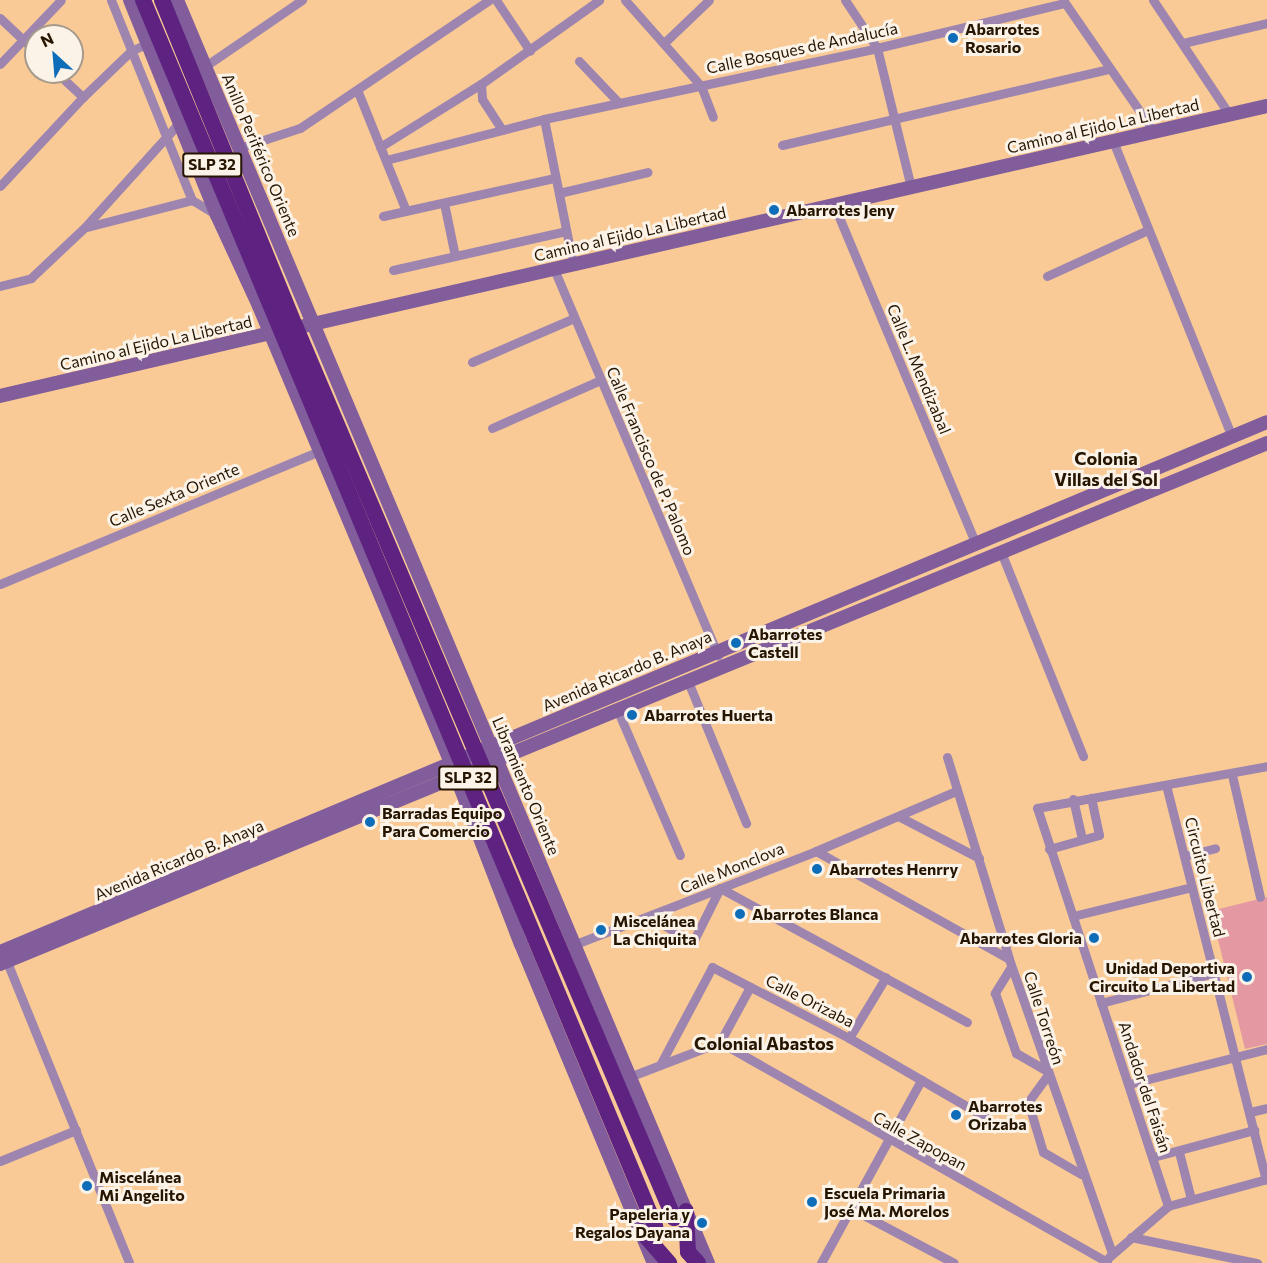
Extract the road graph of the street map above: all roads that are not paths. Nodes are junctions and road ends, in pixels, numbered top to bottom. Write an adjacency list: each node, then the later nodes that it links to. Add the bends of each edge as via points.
1 (61, 0): 18 (street)
2 (111, 0): 23 (street)
3 (130, 0): 19 (main road)
4 (143, 0): 72 (highway, SLP 32, bridge)
5 (162, 0): 72 (highway, Anillo Periférico Oriente / SLP 32, bridge)
6 (177, 0): 27 (main road, Anillo Periférico Oriente)
7 (302, 0): 27 (street)
8 (489, 0): 32 (street)
9 (496, 0): 24 (street)
10 (599, 0): 24 (street)
11 (625, 0): 20 (street)
12 (709, 0): 20 (street)
13 (845, 0): 22 (street)
14 (1153, 0): 21 (street)
15 (1064, 1): 22 (street, Calle Bosques de Andalucía); 28 (street)
16 (0, 18): 18 (street)
17 (1267, 23): 21 (street)
18 (23, 40): 26 (street)
19 (148, 43): 23 (street); 40 (main road)
20 (664, 43): 31 (street)
21 (1183, 44): 36 (street)
22 (877, 48): 31 (street, Calle Bosques de Andalucía); 38 (street)
23 (131, 51): 33 (street); 43 (street)
24 (530, 51): 30 (street)
25 (579, 61): 34 (street)
26 (0, 64)
27 (204, 67): 47 (main road, Anillo Periférico Oriente)
28 (1109, 69): 38 (street); 42 (street)
29 (69, 84): 33 (street)
30 (481, 84): 41 (street, via 482,99); 46 (street)
31 (700, 86): 34 (street, Calle Bosques de Andalucía); 37 (street)
32 (358, 92): 46 (street); 47 (street, via 300,128)
33 (83, 97): 51 (street)
34 (619, 103): 39 (street, Calle Bosques de Andalucía)
35 (1267, 106): 36 (main road, Camino al Ejido La Libertad)
36 (1229, 114): 42 (main road, Camino al Ejido La Libertad)
37 (713, 117)
38 (897, 118): 45 (street); 52 (street)
39 (544, 119): 41 (street, Calle Bosques de Andalucía); 50 (street)
40 (180, 122): 43 (street); 58 (main road)
41 (502, 130): 48 (street, Calle Bosques de Andalucía)
42 (1154, 132): 44 (main road, Camino al Ejido La Libertad)
43 (166, 138): 54 (street); 60 (street)
44 (1113, 141): 52 (main road, Camino al Ejido La Libertad); 61 (street)
45 (782, 145)
46 (380, 147): 48 (street)
47 (238, 148): 69 (main road, Anillo Periférico Oriente)
48 (386, 160): 57 (street)
49 (648, 172): 53 (street)
50 (555, 178): 53 (street); 55 (street)
51 (0, 186)
52 (911, 187): 56 (main road, Camino al Ejido La Libertad)
53 (559, 193): 62 (street)
54 (192, 200): 58 (street); 60 (street)
55 (444, 203): 57 (street); 63 (street)
56 (834, 205): 64 (main road, Camino al Ejido La Libertad); 84 (street, Calle L. Mendizabal)
57 (406, 211): 59 (street)
58 (217, 215): 70 (main road)
59 (382, 216)
60 (85, 227): 68 (street, via 31,278)
61 (1148, 230): 67 (street); 79 (street)
62 (566, 231): 63 (street); 64 (street)
63 (454, 256): 66 (street)
64 (573, 264): 65 (main road, Camino al Ejido La Libertad)
65 (554, 268): 71 (street, Calle Francisco de P. Palomo); 72 (main road, Camino al Ejido La Libertad)
66 (393, 270)
67 (1047, 276)
68 (0, 286)
69 (298, 289): 70 (main road, via 282,308); 72 (main road, Anillo Periférico Oriente)
70 (259, 306): 72 (main road)
71 (574, 318): 73 (street); 74 (street, Calle Francisco de P. Palomo)
72 (290, 329): 75 (main road, Camino al Ejido La Libertad); 78 (main road, Libramiento Oriente); 81 (main road); 153 (highway, Libramiento Oriente / SLP 32, bridge); 154 (highway, SLP 32, bridge)
73 (472, 362)
74 (601, 380): 77 (street); 89 (street, Calle Francisco de P. Palomo)
75 (0, 396)
76 (1267, 422): 79 (main road, Avenida Ricardo B. Anaya)
77 (492, 428)
78 (359, 433): 81 (street, Calle Sexta Oriente); 82 (main road, Libramiento Oriente)
79 (1232, 437): 84 (main road, Avenida Ricardo B. Anaya)
80 (1267, 443): 85 (main road, Avenida Ricardo B. Anaya)
81 (320, 451): 83 (main road); 86 (street, Calle Sexta Oriente)
82 (380, 484): 83 (main road, via 359,476 345,484); 92 (main road, Libramiento Oriente)
83 (339, 494): 93 (main road)
84 (976, 545): 87 (main road, Avenida Ricardo B. Anaya)
85 (1001, 552): 88 (main road, Avenida Ricardo B. Anaya); 96 (street)
86 (0, 584)
87 (840, 600): 88 (main road); 89 (main road, Avenida Ricardo B. Anaya)
88 (846, 614): 90 (main road, Avenida Ricardo B. Anaya)
89 (716, 651): 90 (street, Calle Francisco de P. Palomo); 95 (main road, Avenida Ricardo B. Anaya)
90 (721, 665): 91 (main road, Avenida Ricardo B. Anaya)
91 (687, 679): 94 (main road, Avenida Ricardo B. Anaya); 107 (street)
92 (463, 683): 93 (main road, via 464,698 454,708 433,709); 95 (main road, Libramiento Oriente)
93 (424, 699): 100 (main road)
94 (617, 709): 98 (main road, Avenida Ricardo B. Anaya); 114 (street)
95 (489, 746): 98 (main road, Libramiento Oriente); 100 (main road, Avenida Ricardo B. Anaya)
96 (1083, 756)
97 (947, 757): 103 (street, Calle Torreón)
98 (495, 760): 100 (main road, Avenida Ricardo B. Anaya); 108 (main road, Libramiento Oriente)
99 (1267, 766): 101 (street)
100 (453, 770): 110 (main road); 123 (main road, Avenida Ricardo B. Anaya)
101 (1232, 775): 102 (street); 119 (street)
102 (1166, 785): 104 (street); 115 (street, Circuito Libertad)
103 (956, 791): 106 (street, Calle Monclova); 116 (street, Calle Torreón)
104 (1091, 798): 105 (street); 109 (street, via 1099,835)
105 (1073, 799): 109 (street); 112 (street, Andador del Faisán, via 1037,808)
106 (900, 817): 113 (street, Calle Monclova); 116 (street)
107 (746, 823)
108 (524, 825): 110 (main road, via 509,809 494,810 483,819); 122 (main road, Libramiento Oriente)
109 (1082, 839): 112 (street)
110 (481, 840): 154 (main road)
111 (1215, 848): 115 (street)
112 (1049, 849): 120 (street, Andador del Faisán)
113 (816, 851): 118 (street, Calle Monclova); 124 (street)
114 (680, 855)
115 (1184, 856): 117 (street, Circuito Libertad)
116 (979, 858): 124 (street, Calle Torreón)
117 (1192, 886): 120 (street); 125 (street, Circuito Libertad)
118 (720, 888): 121 (street, Calle Monclova); 121 (street, via 693,942); 126 (street)
119 (1260, 897)
120 (1073, 916): 128 (street, Andador del Faisán)
121 (650, 917): 122 (street, Calle Monclova)
122 (573, 945): 136 (main road, Libramiento Oriente)
123 (2, 955): 142 (street)
124 (1010, 963): 135 (street, Calle Torreón); 135 (street, via 995,993 1016,1053)
125 (1214, 973): 128 (street); 133 (street, Circuito Libertad)
126 (886, 977): 129 (street); 130 (street)
127 (750, 987): 130 (street, Calle Orizaba); 131 (street); 134 (street, Calle Orizaba, via 712,967)
128 (1101, 1003): 138 (street, Andador del Faisán)
129 (967, 1022)
130 (849, 1038): 137 (street, Calle Orizaba)
131 (720, 1042): 134 (street); 144 (street, Calle Zapopan)
132 (1267, 1049): 133 (street)
133 (1236, 1058): 138 (street); 140 (street, Circuito Libertad)
134 (660, 1065): 136 (street)
135 (1047, 1073): 148 (street, Calle Torreón); 148 (street, via 1028,1102 1043,1152)
136 (629, 1077): 153 (main road, Libramiento Oriente)
137 (921, 1080): 141 (street, Calle Orizaba); 144 (street)
138 (1129, 1084): 146 (street, Andador del Faisán)
139 (1267, 1108): 140 (street)
140 (1250, 1112): 143 (street, Circuito Libertad)
141 (989, 1119)
142 (76, 1130): 147 (street); 160 (street)
143 (1254, 1130): 145 (street); 149 (street, Circuito Libertad)
144 (889, 1141): 152 (street); 159 (street, Calle Zapopan)
145 (1179, 1152): 146 (street); 150 (street)
146 (1153, 1157): 151 (street, Andador del Faisán)
147 (0, 1161)
148 (1081, 1174): 156 (street, Calle Torreón)
149 (1267, 1179): 150 (street)
150 (1191, 1199): 151 (street)
151 (1167, 1206): 155 (street)
152 (852, 1209): 162 (street); 163 (street)
153 (680, 1214): 157 (highway, Libramiento Oriente / SLP 32); 161 (main road, Libramiento Oriente)
154 (648, 1229): 158 (highway, SLP 32)
155 (1131, 1237): 156 (street); 164 (street)
156 (1112, 1253): 159 (street)
157 (693, 1259)
158 (665, 1262)
159 (1106, 1262)
160 (129, 1263)
161 (708, 1263)
162 (822, 1263)
163 (954, 1263)
164 (1257, 1263)

